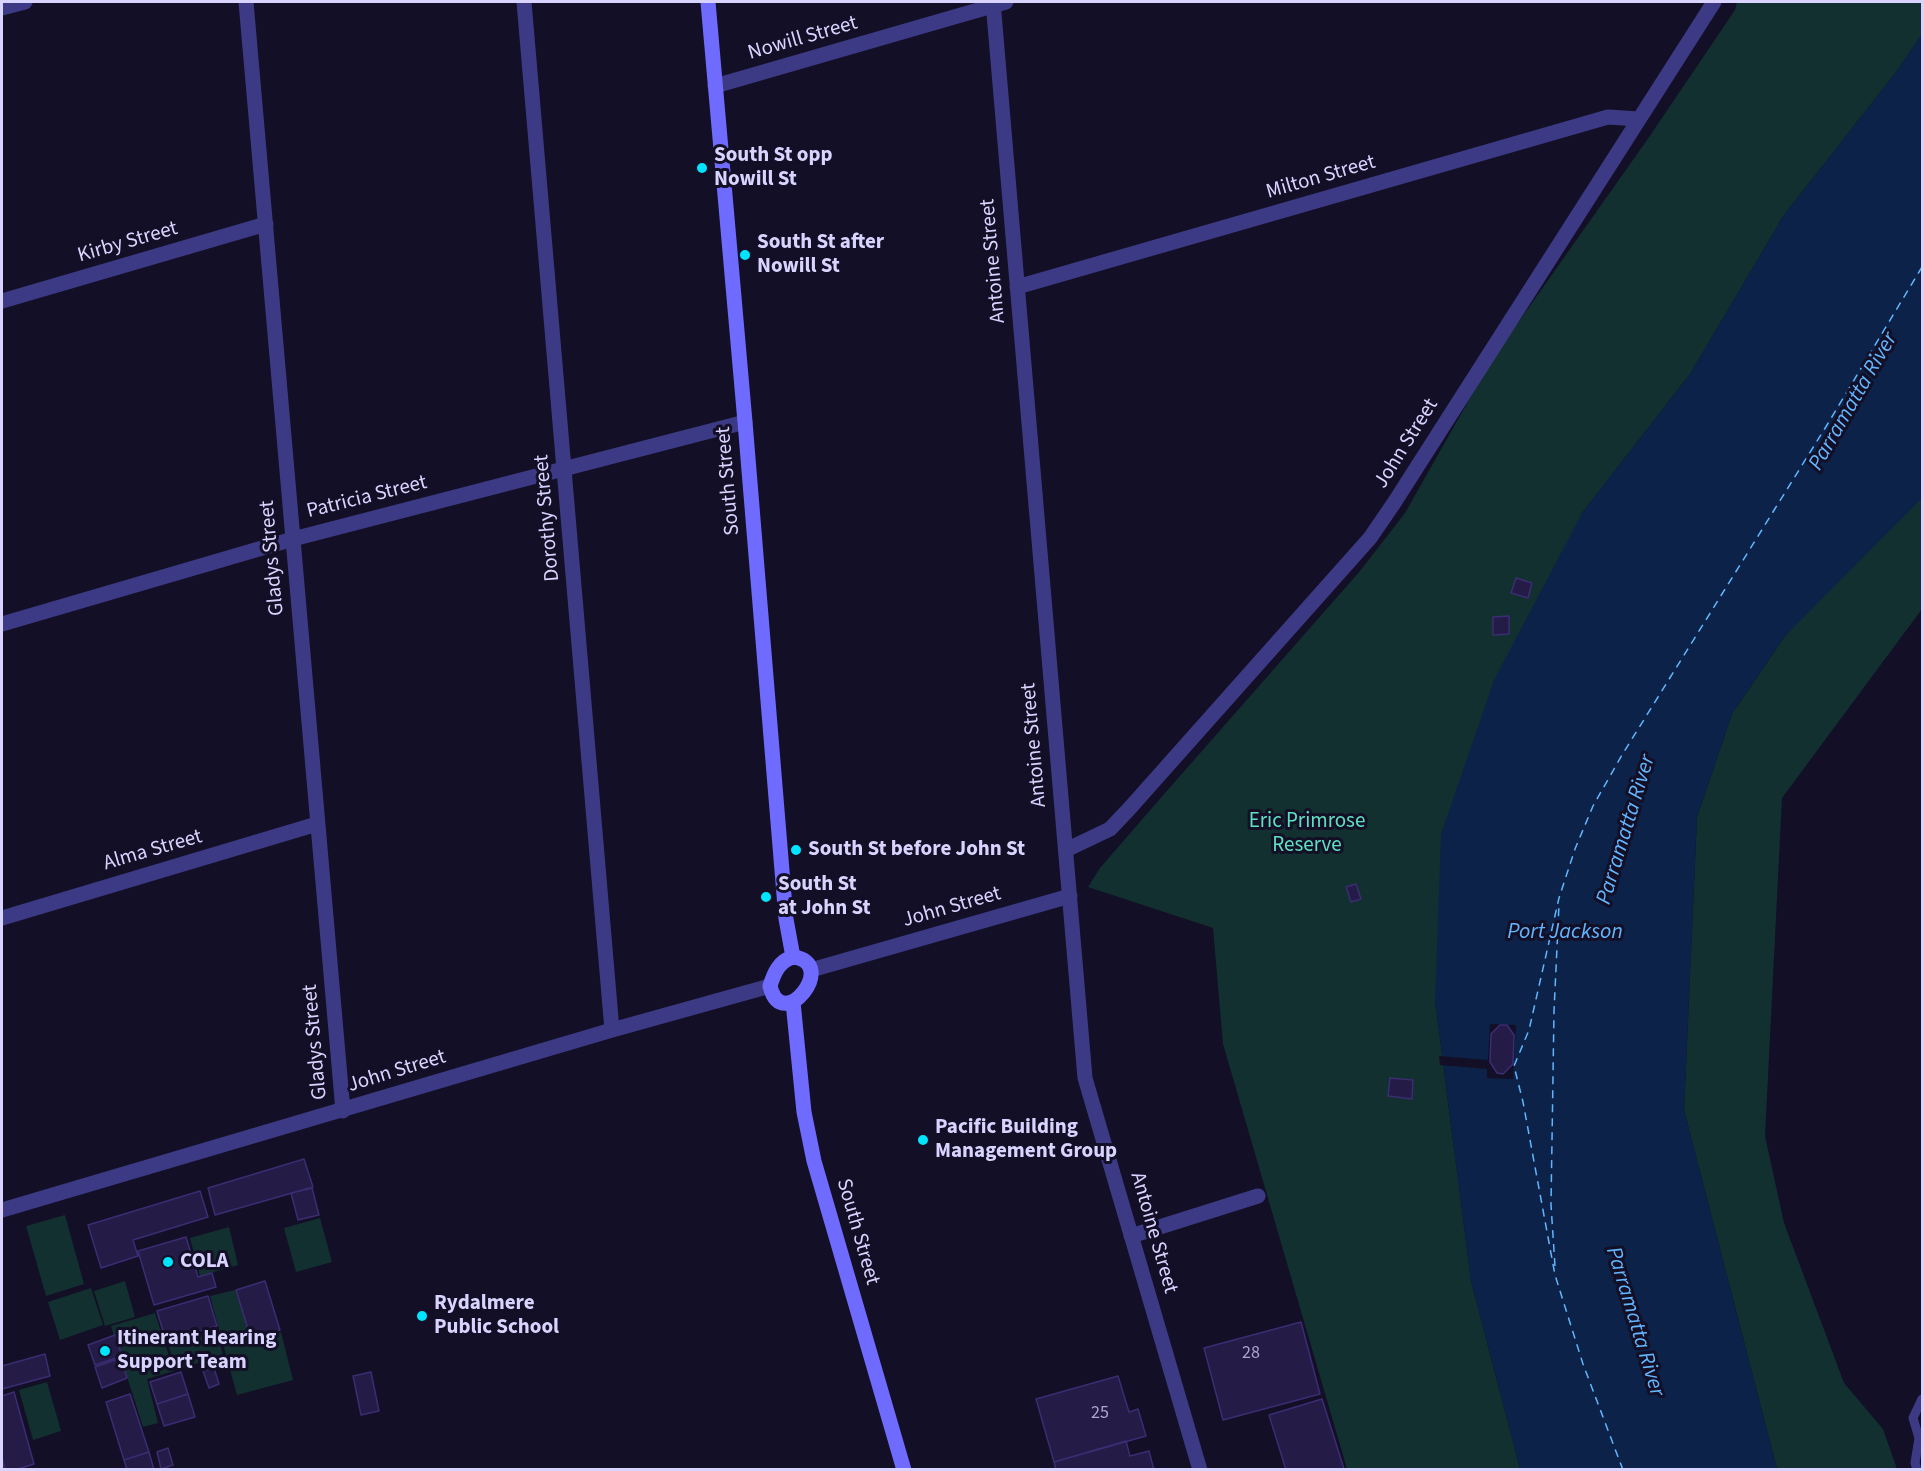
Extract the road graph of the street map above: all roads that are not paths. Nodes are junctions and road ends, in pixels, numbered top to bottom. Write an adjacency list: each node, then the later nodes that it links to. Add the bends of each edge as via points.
1 (25, 2): 7 (street)
2 (246, 2): 10 (street, Gladys Street)
3 (524, 2): 14 (street, Dorothy Street)
4 (708, 2): 8 (street, South Street)
5 (1714, 2): 9 (street, John Street)
6 (997, 3): 8 (street, Nowill Street); 11 (street, Antoine Street)
7 (2, 8)
8 (715, 86): 13 (street, South Street)
9 (1639, 119): 11 (street, Milton Street, via 1608,117); 18 (street, John Street, via 1359,552 1130,809 1110,829)
10 (266, 224): 12 (street, Kirby Street); 15 (street, Gladys Street)
11 (1017, 287): 18 (street, Antoine Street)
12 (2, 301)
13 (745, 422): 14 (street, Patricia Street); 21 (street, South Street, via 786,919)
14 (565, 469): 15 (street, Patricia Street); 25 (street, Dorothy Street)
15 (293, 539): 16 (street, Patricia Street); 17 (street, Gladys Street)
16 (2, 624)
17 (317, 824): 20 (street, Alma Street); 26 (street, Gladys Street)
18 (1066, 850): 19 (street, Antoine Street)
19 (1070, 896): 22 (street, John Street); 29 (street, Antoine Street, via 1085,1078)
20 (2, 918)
21 (793, 957): 22 (street, via 805,960); 23 (street, via 780,965)
22 (811, 970): 24 (street, via 809,983)
23 (770, 986): 24 (street, via 778,1001); 25 (street, John Street)
24 (793, 1002): 32 (street, South Street, via 804,1112 814,1161)
25 (612, 1030): 26 (street, John Street)
26 (343, 1110): 28 (street, John Street)
27 (1258, 1196): 29 (street)
28 (2, 1210)
29 (1131, 1236): 33 (street, Antoine Street)
30 (1923, 1399): 31 (lane, via 1913,1418)
31 (1921, 1439): 34 (lane)
32 (904, 1470)
33 (1200, 1470)
34 (1917, 1470)

